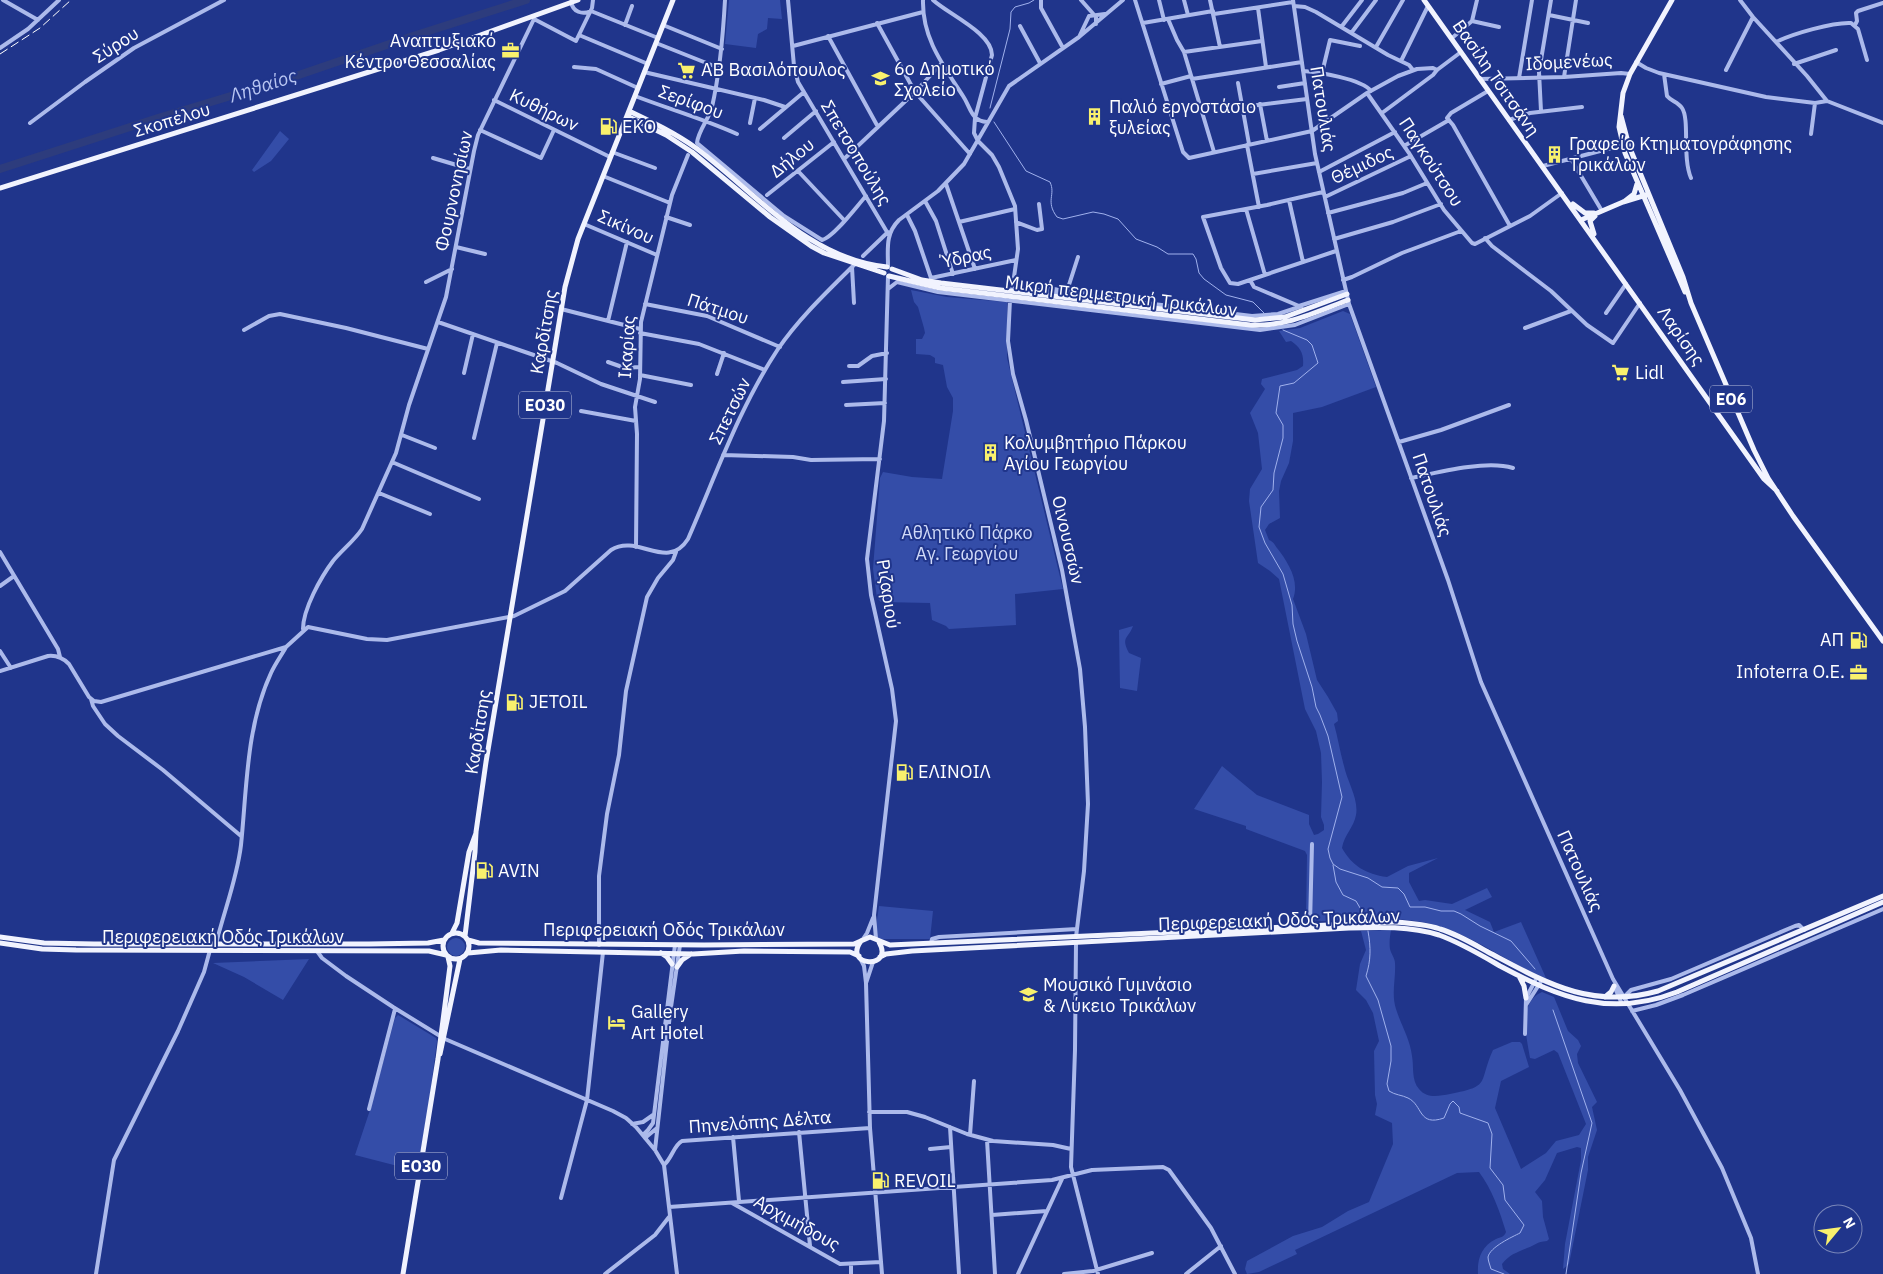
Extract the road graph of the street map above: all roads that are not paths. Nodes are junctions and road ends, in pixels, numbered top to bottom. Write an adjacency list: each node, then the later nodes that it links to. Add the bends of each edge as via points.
1 (59, 0): 44 (street)
2 (224, 0): 26 (street, Σύρου)
3 (578, 0): 27 (main road, Σκοπέλου)
4 (593, 0): 34 (street)
5 (673, 0): 53 (main road, Καρδίτσης / ΕΟ30)
6 (725, 0): 72 (street)
7 (788, 0): 66 (street, Σπετσοπούλης)
8 (923, 0): 35 (street)
9 (933, 0): 125 (street, via 973,29 992,48)
10 (1041, 0): 71 (street, via 1041,8)
11 (1123, 0): 36 (street)
12 (1136, 0): 48 (street)
13 (1159, 0): 43 (street)
14 (1184, 0): 39 (street)
15 (1210, 0): 37 (street)
16 (1362, 0): 56 (street)
17 (1376, 0): 58 (street)
18 (1403, 0): 69 (street)
19 (1477, 0): 47 (street)
20 (1532, 0): 97 (street)
21 (1551, 0): 40 (street)
22 (1576, 0): 46 (street)
23 (1672, 0): 79 (main road, ΕΟ6)
24 (1740, 0): 41 (street)
25 (6, 1): 44 (street)
26 (216, 2): 130 (street, Σύρου, via 134,48)
27 (572, 2): 34 (street, via 576,11); 42 (main road, Σκοπέλου)
28 (1082, 2): 38 (street); 45 (street)
29 (1293, 3): 33 (street); 56 (street); 78 (street, Πατουλιάς)
30 (1428, 3): 62 (main road, Βασίλη Τσιτσάνη); 77 (street)
31 (1883, 3): 54 (street, via 1858,11)
32 (632, 6): 52 (street)
33 (1258, 8): 37 (street); 64 (street)
34 (591, 11): 52 (street); 59 (street)
35 (923, 12): 50 (street); 81 (street, via 930,41)
36 (1108, 13): 38 (street); 51 (street)
37 (1213, 13): 39 (street); 68 (street)
38 (1094, 15): 45 (street); 51 (street, via 1097,19)
39 (1188, 15): 43 (street)
40 (1548, 15): 46 (street); 98 (street)
41 (1753, 17): 65 (street); 89 (street)
42 (533, 18): 59 (street, via 574,41); 113 (street, Φουρνονησίων); 168 (main road, Σκοπέλου)
43 (1166, 19): 48 (street); 74 (street)
44 (38, 20): 70 (street)
45 (1087, 20): 51 (street, via 1089,24); 61 (street)
46 (1573, 20): 49 (street); 96 (street)
47 (1472, 21): 57 (street); 62 (street)
48 (1143, 23): 102 (street)
49 (1588, 23)
50 (877, 24): 60 (street); 108 (street)
51 (1095, 24): 61 (street)
52 (625, 25): 63 (street)
53 (663, 25): 63 (main road, Καρδίτσης / ΕΟ30); 72 (street)
54 (1855, 25): 65 (street, via 1842,24); 76 (street)
55 (1020, 26): 82 (street)
56 (1342, 26): 58 (street)
57 (1499, 27)
58 (1352, 32): 69 (street)
59 (579, 36): 80 (street)
60 (828, 36): 66 (street); 133 (street)
61 (1079, 37): 71 (street)
62 (1452, 38): 75 (main road, Βασίλη Τσιτσάνη)
63 (657, 41): 80 (main road, Καρδίτσης / ΕΟ30); 85 (street)
64 (1262, 41): 68 (street); 86 (street)
65 (1776, 42): 83 (street)
66 (793, 46): 107 (street, Σπετσοπούλης, via 796,74)
67 (1360, 46): 92 (street, via 1330,40)
68 (1220, 47): 74 (street)
69 (1376, 47): 77 (street)
70 (0, 48)
71 (1063, 48): 82 (street)
72 (722, 50): 85 (street)
73 (1836, 50): 83 (street)
74 (1184, 52): 95 (street)
75 (1461, 52): 88 (street); 99 (main road, Βασίλη Τσιτσάνη)
76 (1868, 60)
77 (1401, 61): 87 (street)
78 (1302, 62): 86 (street); 90 (street, Πατουλιάς)
79 (1636, 62): 93 (main road, ΕΟ6); 94 (street)
80 (648, 64): 91 (main road, Καρδίτσης / ΕΟ30)
81 (941, 64): 108 (street); 125 (street)
82 (1040, 64): 129 (street, via 1009,86)
83 (1794, 64): 114 (street)
84 (574, 67): 104 (street, via 596,69)
85 (719, 68): 105 (street)
86 (1266, 68): 95 (street)
87 (1413, 70): 88 (street); 109 (street)
88 (1437, 70): 122 (street)
89 (1726, 70)
90 (1303, 71): 92 (street); 101 (street, Πατουλιάς)
91 (644, 72): 104 (main road, Καρδίτσης / ΕΟ30); 105 (street)
92 (1322, 73): 109 (street, via 1366,86)
93 (1630, 74): 96 (street, Ιδομενέως); 124 (main road, ΕΟ6, via 1623,93)
94 (1664, 74): 115 (street, via 1766,97); 164 (street, via 1667,96 1685,113 1686,160)
95 (1191, 77): 102 (street); 148 (street)
96 (1564, 77): 98 (street, Ιδομενέως)
97 (1519, 78): 98 (street, Ιδομενέως); 99 (street, Ιδομενέως)
98 (1539, 78): 121 (street)
99 (1480, 79): 106 (main road, Βασίλη Τσιτσάνη)
100 (1238, 83): 117 (street)
101 (1305, 83): 103 (street); 112 (street, Πατουλιάς)
102 (1161, 84): 148 (street, via 1184,152 1194,158)
103 (1279, 87)
104 (638, 88): 110 (main road, Καρδίτσης / ΕΟ30)
105 (715, 89): 111 (street); 127 (street)
106 (1488, 90): 126 (street, via 1451,113); 128 (main road, Βασίλη Τσιτσάνη)
107 (804, 92): 118 (street); 120 (street, Σπετσοπούλης)
108 (915, 92): 133 (street); 149 (street)
109 (1369, 92): 122 (street, Παγκούτσου); 137 (street)
110 (635, 96): 123 (main road, Καρδίτσης / ΕΟ30); 127 (street, Σερίφου)
111 (755, 98): 118 (street); 131 (street)
112 (1307, 99): 116 (street); 137 (street, Πατουλιάς)
113 (494, 100): 135 (street, Φουρνονησίων); 136 (street, Κυθήρων)
114 (1827, 101): 115 (street); 132 (street)
115 (1815, 103): 140 (street)
116 (1260, 104): 117 (street); 143 (street)
117 (1242, 106): 146 (street)
118 (785, 107): 134 (street)
119 (1582, 107): 121 (street)
120 (816, 112): 141 (street); 144 (street, Σπετσοπούλης)
121 (1541, 112): 128 (street)
122 (1382, 113): 138 (street, Παγκούτσου)
123 (628, 114): 150 (main road, Καρδίτσης / ΕΟ30); 210 (main road, Μικρή περιμετρική Τρικάλων, via 692,152 797,237); 211 (main road, Μικρή περιμετρική Τρικάλων, via 668,130 695,147 774,213 812,240 850,257)
124 (1621, 116): 145 (main road, ΕΟ6, via 1619,127); 170 (main road, ΕΟ6, via 1628,146)
125 (975, 118): 129 (street); 142 (street, via 974,133)
126 (1448, 119): 147 (street); 195 (street)
127 (707, 120): 139 (street, Σερίφου); 189 (street, via 697,143 784,216 824,240)
128 (1509, 120): 157 (main road, Βασίλη Τσιτσάνη)
129 (987, 122): 142 (street)
130 (30, 123)
131 (750, 123)
132 (1883, 123)
133 (878, 127): 154 (street)
134 (760, 129)
135 (480, 130): 136 (street, via 542,158); 159 (street, Φουρνονησίων)
136 (554, 130): 150 (street, Κυθήρων)
137 (1312, 131): 143 (street); 156 (street, Πατουλιάς)
138 (1395, 132): 147 (street, Παγκούτσου); 161 (street)
139 (737, 134)
140 (1810, 134)
141 (784, 138)
142 (978, 141): 149 (street); 183 (street, via 1000,167)
143 (1266, 141): 146 (street)
144 (834, 142): 154 (street, Σπετσοπούλης); 160 (street, Δήλου)
145 (1623, 144): 155 (street); 165 (main road, ΕΟ6)
146 (1248, 145): 148 (street); 162 (street)
147 (1404, 146): 152 (street, Παγκούτσου)
148 (1214, 152)
149 (970, 154): 167 (street)
150 (611, 155): 158 (street, Κυθήρων); 163 (main road, Καρδίτσης / ΕΟ30)
151 (688, 155): 178 (street, Ικαρίας)
152 (1410, 156): 166 (street, Παγκούτσου); 174 (street, Θέμιδος)
153 (433, 158): 159 (street)
154 (844, 159): 173 (street, Σπετσοπούλης)
155 (1571, 159): 157 (street); 185 (street)
156 (1317, 163): 161 (street, Πατουλιάς); 162 (street)
157 (1543, 166): 172 (main road, Βασίλη Τσιτσάνη)
158 (655, 168)
159 (470, 169): 202 (street, Φουρνονησίων)
160 (798, 171): 171 (street, Δήλου); 189 (street)
161 (1319, 172): 169 (street, Πατουλιάς)
162 (1253, 174): 181 (street)
163 (602, 176): 178 (street); 193 (main road, Καρδίτσης / ΕΟ30)
164 (1691, 178)
165 (1637, 181): 170 (main road, ΕΟ6); 175 (main road)
166 (1427, 183): 180 (street, Παγκούτσου); 186 (street, via 1403,193)
167 (946, 184): 177 (street); 191 (street)
168 (0, 188)
169 (1323, 192): 174 (street, Πατουλιάς); 176 (street)
170 (1646, 193): 175 (main road); 182 (main road, ΕΟ6); 229 (main road, ΕΟ6)
171 (767, 195)
172 (1564, 195): 185 (main road, via 1585,213); 190 (main road, Βασίλη Τσιτσάνη); 195 (street)
173 (866, 196): 189 (street); 197 (street, Σπετσοπούλης)
174 (1324, 198): 186 (street, Πατουλιάς)
175 (1631, 199): 182 (main road); 185 (main road)
176 (1290, 200): 181 (street); 209 (street)
177 (925, 201): 187 (street); 214 (street, via 936,221)
178 (670, 204): 188 (street, Ικαρίας)
179 (1039, 204): 192 (street, via 1041,230)
180 (1441, 204): 196 (street, Παγκούτσου); 199 (street)
181 (1259, 207): 184 (street)
182 (1648, 207): 229 (main road, ΕΟ6)
183 (1015, 209): 191 (street); 192 (street)
184 (1246, 209): 216 (street); 217 (street, via 1203,217 1226,278 1236,284)
185 (1602, 211): 190 (main road); 200 (main road, via 1590,221)
186 (1328, 213): 199 (street, Πατουλιάς)
187 (906, 214): 197 (street); 214 (street, Ύδρας, via 931,278)
188 (666, 217): 194 (street); 205 (street, Ικαρίας)
189 (844, 220)
190 (1581, 220): 200 (main road, Λαρίσης)
191 (959, 222): 213 (street)
192 (1016, 222): 208 (street)
193 (584, 224): 201 (street, Σικίνου); 232 (main road, Καρδίτσης / ΕΟ30)
194 (690, 225)
195 (1510, 226): 198 (street)
196 (1461, 231): 198 (street, Παγκούτσου, via 1474,244); 218 (street, via 1402,252)
197 (889, 232): 206 (street); 211 (street)
198 (1485, 238): 233 (street)
199 (1334, 239): 203 (street, Πατουλιάς)
200 (1595, 239): 220 (main road, Λαρίσης)
201 (628, 242): 205 (street, Σικίνου); 235 (street)
202 (456, 247): 204 (street); 212 (street, Φουρνονησίων)
203 (1336, 251): 209 (street); 218 (street, Πατουλιάς)
204 (485, 254)
205 (657, 255): 230 (street, Ικαρίας)
206 (863, 256)
207 (1078, 257): 223 (street)
208 (1016, 260): 213 (street, Ύδρας); 221 (street)
209 (1303, 262): 216 (street)
210 (853, 265): 215 (main road, Μικρή περιμετρική Τρικάλων); 227 (street); 242 (street, Σπετσών, via 804,315)
211 (889, 268): 215 (main road, via 892,273); 221 (main road, Μικρή περιμετρική Τρικάλων, via 931,282)
212 (452, 269): 219 (street); 236 (street, Φουρνονησίων)
213 (975, 269): 214 (street, Ύδρας)
214 (953, 274)
215 (887, 275): 222 (street, Ριζαριού); 225 (main road, Μικρή περιμετρική Τρικάλων, via 936,288 1256,325 1290,322)
216 (1265, 275): 217 (street)
217 (1250, 280): 231 (street, via 1255,288)
218 (1343, 280): 225 (street, Πατουλιάς)
219 (426, 282)
220 (1627, 284): 228 (main road, Λαρίσης); 234 (street)
221 (1013, 287): 223 (street); 225 (main road, Μικρή περιμετρική Τρικάλων, via 1068,299 1258,320 1285,317); 231 (street, via 1248,316 1278,314)
222 (888, 289): 226 (street, via 897,282 934,292); 244 (street, Ριζαριού)
223 (1067, 291): 224 (street)
224 (1085, 293)
225 (1347, 297): 226 (street, via 1295,325 1257,330); 231 (street); 266 (street, Πατουλιάς)
226 (1010, 300): 303 (street, Οινουσσών, via 1008,341 1013,374 1062,570 1080,669 1088,804)
227 (854, 303)
228 (1640, 303): 233 (street, via 1613,343); 273 (main road, Λαρίσης, via 1764,479)
229 (1691, 303): 273 (main road, ΕΟ6, via 1746,435)
230 (645, 304): 239 (street, Ικαρίας); 242 (street, Πάτμου, via 707,316)
231 (1302, 306)
232 (561, 309): 235 (street); 246 (main road, Καρδίτσης / ΕΟ30)
233 (1571, 311): 237 (street)
234 (1606, 313)
235 (608, 321): 239 (street)
236 (438, 322): 240 (street); 243 (street, Φουρνονησίων)
237 (1525, 328)
238 (244, 330): 243 (street, via 269,316 280,314)
239 (640, 331): 245 (street); 249 (street, Ικαρίας)
240 (473, 334): 241 (street); 251 (street)
241 (497, 343): 246 (street); 265 (street)
242 (780, 347): 250 (street, Σπετσών)
243 (428, 349): 264 (street, Φουρνονησίων)
244 (887, 352): 248 (street, via 872,356 858,366); 254 (street, Ριζαριού)
245 (724, 353): 250 (street); 252 (street)
246 (552, 362): 257 (street); 282 (main road, Καρδίτσης / ΕΟ30)
247 (608, 362): 249 (street, via 625,368)
248 (848, 366)
249 (639, 368): 253 (street, Ικαρίας)
250 (765, 370): 268 (street, Σπετσών)
251 (464, 373)
252 (717, 374)
253 (640, 375): 256 (street); 257 (street, Ικαρίας)
254 (886, 379): 255 (street); 259 (street, Ριζαριού)
255 (843, 382)
256 (691, 385)
257 (636, 396): 258 (street); 263 (street, Ικαρίας)
258 (655, 402)
259 (886, 403): 260 (street); 269 (street, Ριζαριού)
260 (846, 405)
261 (1509, 405): 266 (street)
262 (581, 411): 263 (street)
263 (636, 421): 277 (street, Ικαρίας)
264 (402, 435): 267 (street); 270 (street, Φουρνονησίων)
265 (474, 438)
266 (1399, 442): 272 (street, Πατουλιάς)
267 (435, 448)
268 (723, 455): 269 (street, via 811,460); 279 (street, Σπετσών, via 688,539)
269 (880, 459): 299 (street, Ριζαριού, via 868,569 896,722)
270 (392, 462): 274 (street, Φουρνονησίων); 275 (street)
271 (1513, 468): 272 (street, via 1493,465)
272 (1411, 478): 334 (street, Πατουλιάς, via 1484,688)
273 (1777, 491): 284 (main road, ΕΟ6)
274 (379, 493): 276 (street); 283 (street, Φουρνονησίων, via 362,529 322,578)
275 (479, 499)
276 (430, 514)
277 (636, 547): 279 (street); 282 (street, via 621,545 614,548 564,592)
278 (0, 552): 280 (street)
279 (676, 552): 316 (street, Σπετσών, via 647,597 626,691 598,887)
280 (14, 576): 281 (street); 287 (street)
281 (0, 586)
282 (509, 618): 283 (street, via 387,640 313,627); 291 (main road, Καρδίτσης / ΕΟ30)
283 (303, 629): 285 (street)
284 (1883, 641)
285 (286, 647): 290 (street, via 106,701); 292 (street, via 266,683 251,741)
286 (0, 651): 288 (street)
287 (60, 657): 288 (street, via 48,656); 290 (street, via 69,664)
288 (11, 668): 289 (street)
289 (0, 671)
290 (91, 699): 292 (street, via 106,724 118,736 175,779)
291 (476, 832): 305 (main road, Καρδίτσης / ΕΟ30); 308 (main road, Καρδίτσης / ΕΟ30)
292 (241, 836): 315 (street, via 231,896)
293 (1312, 844): 302 (street)
294 (1883, 896): 339 (main road, Περιφερειακή Οδός Τρικάλων, via 1658,991)
295 (1883, 903): 297 (main road, Περιφερειακή Οδός Τρικάλων)
296 (1883, 909): 300 (street)
297 (1865, 910): 298 (main road, Περιφερειακή Οδός Τρικάλων); 300 (street)
298 (1854, 914): 301 (street); 304 (main road, Περιφερειακή Οδός Τρικάλων)
299 (874, 915): 310 (street, Ριζαριού); 311 (street, Ριζαριού)
300 (1868, 916): 301 (street)
301 (1856, 921): 306 (street)
302 (1310, 925): 312 (main road, Περιφερειακή Οδός Τρικάλων); 333 (main road, Περιφερειακή Οδός Τρικάλων, via 1381,921 1430,926 1461,937)
303 (1077, 929): 312 (street, Οινουσσών); 313 (street, via 939,936)
304 (1819, 930): 306 (street); 341 (main road, Περιφερειακή Οδός Τρικάλων, via 1677,992 1647,1002)
305 (454, 931): 308 (main road); 309 (main road)
306 (1821, 936): 344 (street, via 1656,1006)
307 (0, 937): 315 (main road, Περιφερειακή Οδός Τρικάλων, via 61,944)
308 (466, 938): 316 (main road, Περιφερειακή Οδός Τρικάλων, via 479,943); 321 (main road, ΕΟ30, via 470,946)
309 (444, 940): 315 (main road, Περιφερειακή Οδός Τρικάλων, via 428,943); 326 (main road, ΕΟ30)
310 (862, 940): 311 (main road, via 870,937); 317 (main road, Περιφερειακή Οδός Τρικάλων, via 854,944); 328 (main road, via 857,947)
311 (878, 940): 313 (main road, Περιφερειακή Οδός Τρικάλων, via 890,945); 327 (main road, via 882,948)
312 (1076, 940): 313 (main road, Περιφερειακή Οδός Τρικάλων); 327 (main road, Περιφερειακή Οδός Τρικάλων, via 912,951); 332 (main road, Περιφερειακή Οδός Τρικάλων, via 1404,928 1454,941); 362 (street, Οινουσσών)
313 (931, 943)
314 (0, 944): 318 (main road, Περιφερειακή Οδός Τρικάλων, via 76,950)
315 (216, 944)
316 (599, 945): 317 (main road, Περιφερειακή Οδός Τρικάλων)
317 (678, 945): 323 (street); 324 (street)
318 (210, 950): 319 (main road, Περιφερειακή Οδός Τρικάλων); 385 (street, via 185,1016 114,1160)
319 (317, 950): 326 (main road, Περιφερειακή Οδός Τρικάλων, via 429,951); 343 (street, via 323,959)
320 (604, 952): 321 (main road, Περιφερειακή Οδός Τρικάλων, via 501,950); 322 (main road, Περιφερειακή Οδός Τρικάλων); 348 (street)
321 (468, 953): 329 (main road)
322 (660, 953): 323 (main road, Περιφερειακή Οδός Τρικάλων); 331 (main road)
323 (673, 954): 324 (main road, Περιφερειακή Οδός Τρικάλων); 331 (street)
324 (680, 954): 325 (main road, Περιφερειακή Οδός Τρικάλων); 331 (street)
325 (693, 954): 328 (main road, Περιφερειακή Οδός Τρικάλων, via 830,951 854,953); 331 (main road)
326 (447, 956): 329 (main road); 346 (main road, ΕΟ30, via 450,966)
327 (880, 957): 330 (main road)
328 (860, 958): 330 (main road); 335 (street)
329 (460, 959): 346 (main road, ΕΟ30)
330 (873, 962): 335 (street)
331 (675, 966): 351 (street); 354 (street)
332 (1519, 976): 336 (main road, Περιφερειακή Οδός Τρικάλων); 340 (main road)
333 (1540, 979): 336 (street); 338 (main road, Περιφερειακή Οδός Τρικάλων, via 1574,992)
334 (1613, 979): 337 (street, Πατουλιάς); 339 (street, Πατουλιάς)
335 (866, 983): 350 (street)
336 (1536, 985): 340 (street); 341 (main road, Περιφερειακή Οδός Τρικάλων, via 1577,1000); 342 (street)
337 (1614, 986): 338 (main road); 339 (street, Πατουλιάς)
338 (1604, 997): 339 (main road, Περιφερειακή Οδός Τρικάλων)
339 (1621, 997): 341 (street)
340 (1526, 998): 342 (street)
341 (1625, 1004): 344 (street)
342 (1526, 1005): 345 (street)
343 (395, 1009): 346 (street); 349 (street)
344 (1632, 1011): 397 (street, via 1722,1168 1751,1238)
345 (1524, 1034)
346 (442, 1037): 348 (street); 386 (main road, ΕΟ30)
347 (974, 1082): 357 (street)
348 (587, 1100): 352 (street, via 618,1113); 372 (street)
349 (369, 1109)
350 (869, 1112): 353 (street, via 907,1112); 355 (street)
351 (653, 1115): 352 (street); 358 (street, via 652,1126)
352 (632, 1124): 358 (street)
353 (950, 1127): 357 (street); 361 (street)
354 (657, 1128): 358 (street); 364 (street)
355 (870, 1128): 356 (street, Πηνελόπης Δέλτα); 370 (street)
356 (799, 1132): 359 (street, Πηνελόπης Δέλτα); 371 (street)
357 (970, 1135): 360 (street)
358 (644, 1136): 364 (street)
359 (733, 1137): 365 (street, Πηνελόπης Δέλτα, via 680,1141); 373 (street)
360 (987, 1140): 362 (street); 368 (street)
361 (951, 1147): 363 (street); 369 (street)
362 (1071, 1148): 366 (street, Οινουσσών)
363 (930, 1149)
364 (655, 1150): 365 (street)
365 (664, 1165): 375 (street)
366 (1072, 1175): 367 (street); 380 (street, via 1109,1169 1165,1167); 384 (street, Οινουσσών)
367 (1062, 1179): 368 (street); 376 (street)
368 (990, 1184): 369 (street); 378 (street)
369 (954, 1186): 370 (street); 391 (street)
370 (874, 1192): 371 (street); 382 (street)
371 (805, 1196): 373 (street); 379 (street)
372 (561, 1198)
373 (739, 1201): 374 (street)
374 (730, 1202): 375 (street); 379 (street, Αρχιμήδους)
375 (669, 1207): 377 (street)
376 (1047, 1211): 378 (street); 393 (street)
377 (669, 1214): 387 (street, via 655,1235); 388 (street)
378 (992, 1215): 392 (street)
379 (810, 1246): 383 (street, Αρχιμήδους, via 840,1264)
380 (1221, 1246): 395 (street); 396 (street)
381 (1152, 1253): 384 (street)
382 (881, 1262): 383 (street, Αρχιμήδους); 390 (street)
383 (851, 1264): 389 (street)
384 (1098, 1272): 394 (street)
385 (96, 1274)
386 (403, 1274)
387 (605, 1274)
388 (677, 1274)
389 (851, 1274)
390 (882, 1274)
391 (959, 1274)
392 (995, 1274)
393 (1018, 1274)
394 (1064, 1274)
395 (1186, 1274)
396 (1235, 1274)
397 (1758, 1274)

